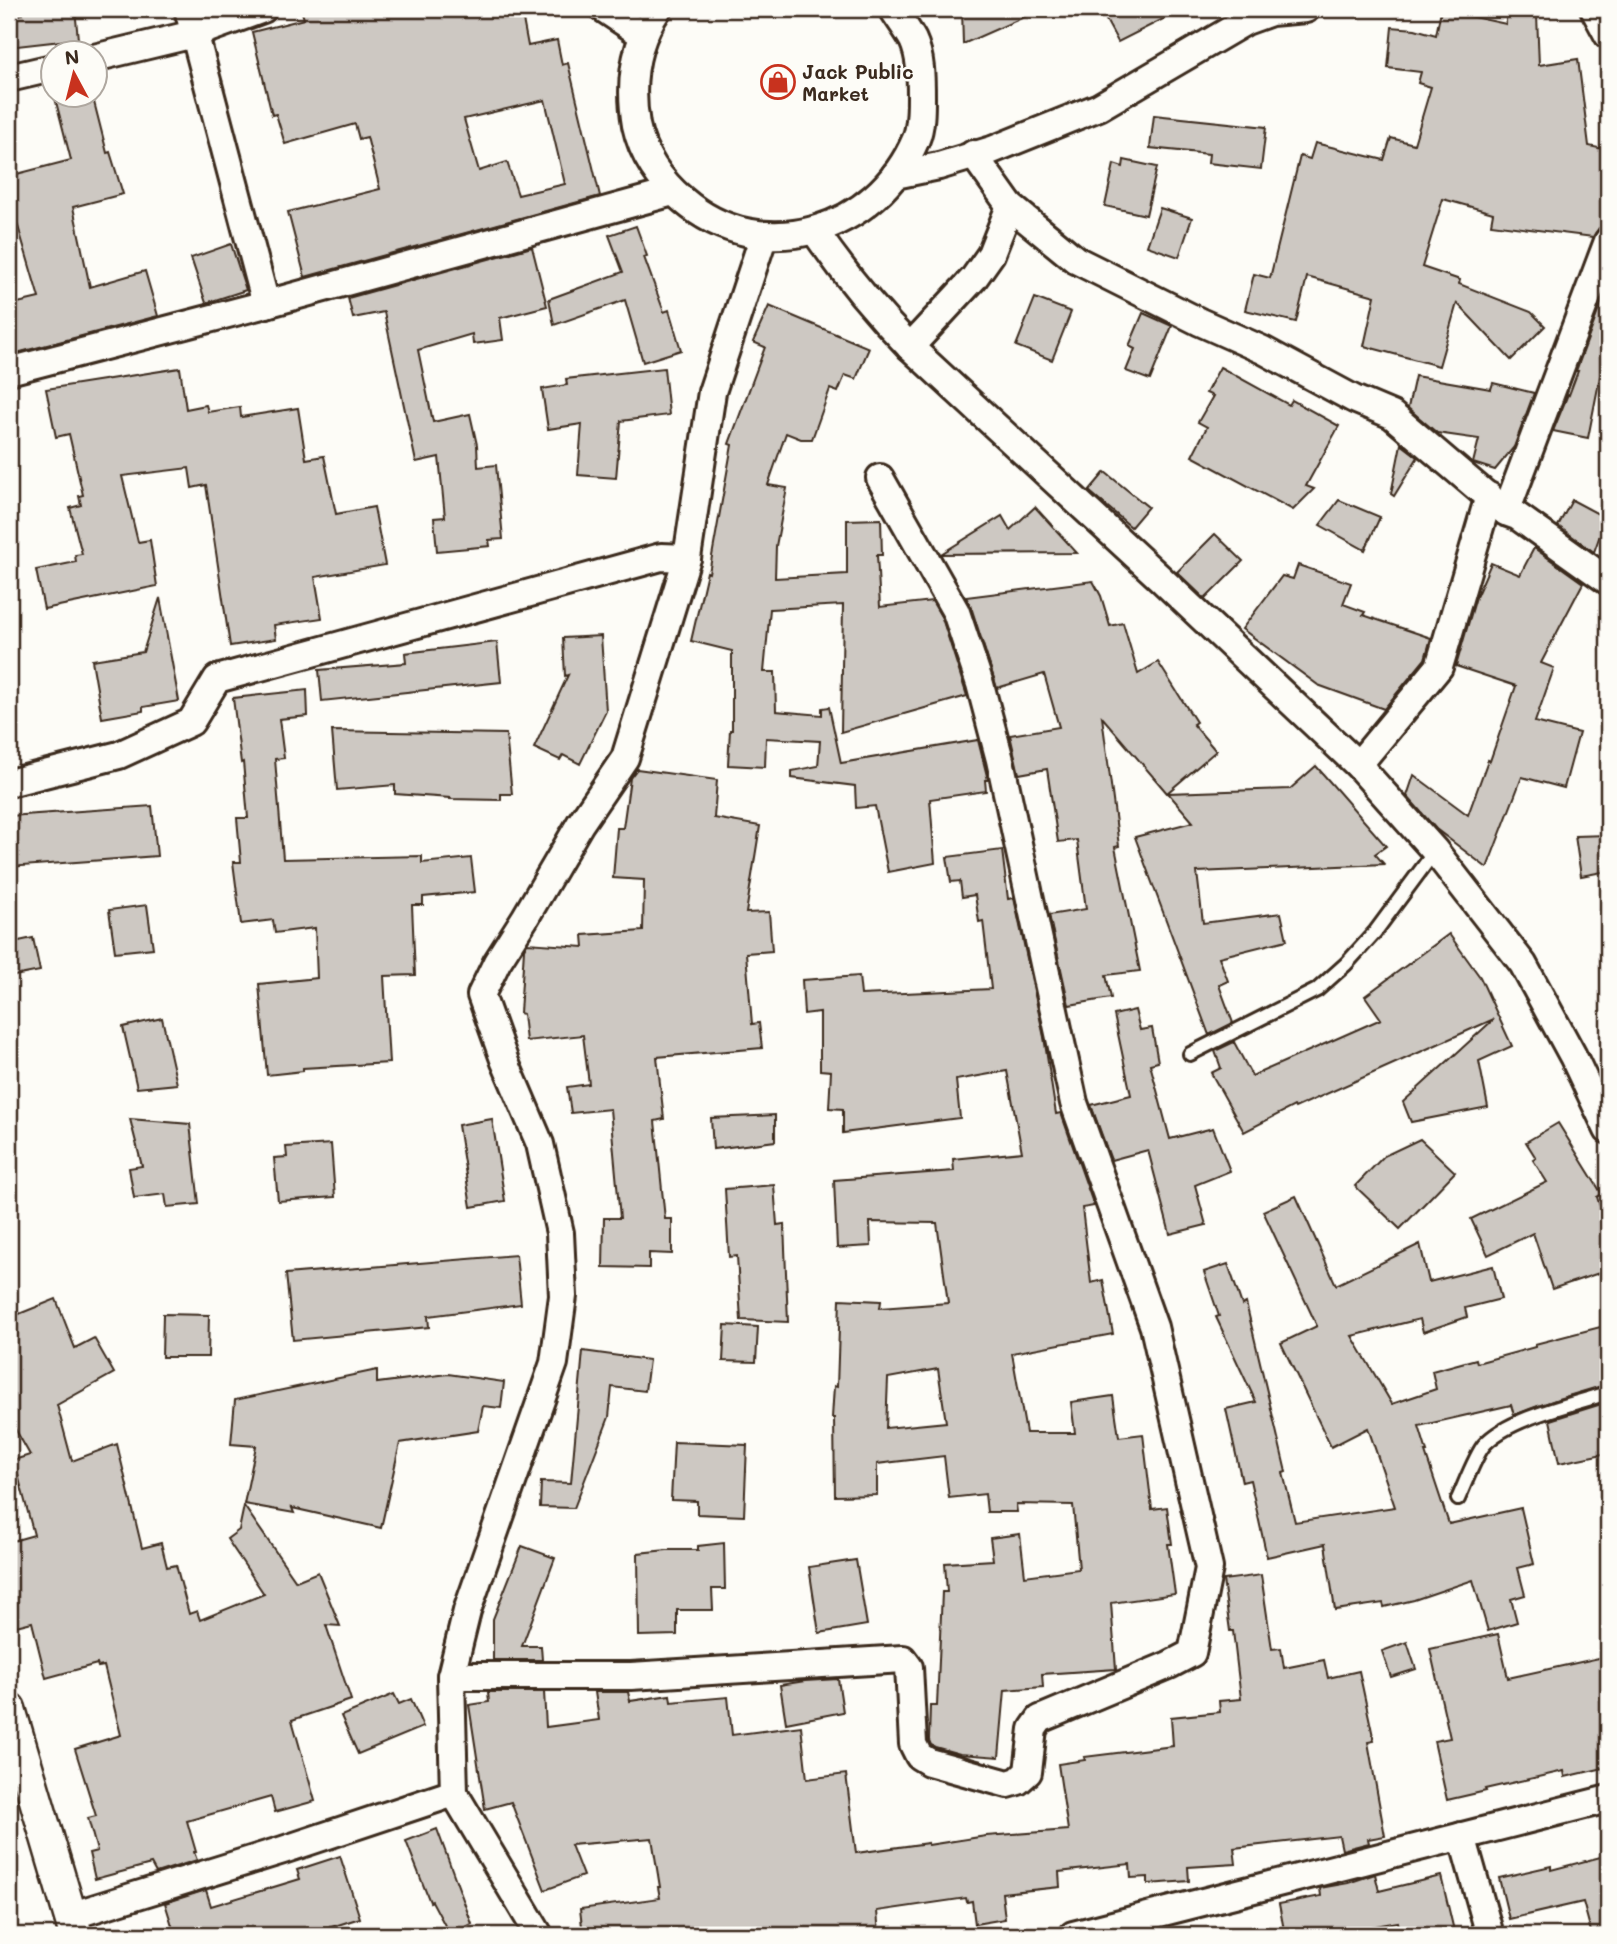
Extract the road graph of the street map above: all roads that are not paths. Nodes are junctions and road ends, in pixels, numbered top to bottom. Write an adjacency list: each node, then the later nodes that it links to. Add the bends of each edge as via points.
1 (263, 9): 7 (street)
2 (604, 9): 9 (street)
3 (658, 9): 9 (street)
4 (892, 9): 14 (street, via 914,42 922,76 916,138)
5 (1306, 9): 13 (street, via 1271,12 1246,21 1099,107)
6 (1594, 9): 8 (street)
7 (191, 21): 10 (street); 20 (street)
8 (1608, 34)
9 (643, 36): 15 (street, via 634,68 632,102 638,135 652,165)
10 (108, 53)
11 (38, 71): 12 (street)
12 (9, 78)
13 (973, 154): 14 (street); 16 (street)
14 (895, 175): 17 (street, via 847,218)
15 (673, 192): 18 (street, via 714,221); 20 (street)
16 (1010, 206): 21 (street, via 991,254 974,278); 24 (street, via 1076,260 1392,415)
17 (814, 230): 18 (street); 21 (street, via 844,273)
18 (764, 235): 25 (street, via 712,392)
19 (1608, 241): 24 (street)
20 (266, 304): 22 (street)
21 (910, 347): 27 (street)
22 (9, 371)
23 (880, 478): 34 (street, via 956,612 976,672 1000,760 1074,1103 1154,1327 1209,1568 1192,1653 1040,1719 1032,1729 1028,1772 1008,1784 919,1756 913,1744 909,1667 903,1659 631,1676)
24 (1498, 504): 26 (street); 27 (street, via 1439,667)
25 (687, 558): 28 (street, via 661,556 217,678 191,722 119,755); 34 (street, via 625,758 580,824 481,995 540,1144 560,1233 563,1296 554,1363 467,1611)
26 (1608, 581)
27 (1358, 765): 29 (street)
28 (9, 783)
29 (1435, 850): 30 (lane, via 1375,932 1317,989); 31 (street, via 1523,964)
30 (1190, 1054)
31 (1608, 1130)
32 (1608, 1393): 33 (lane, via 1506,1428 1483,1446)
33 (1458, 1499)
34 (451, 1676): 36 (street)
35 (9, 1709): 39 (street)
36 (454, 1793): 39 (street); 41 (street)
37 (1608, 1799): 38 (street)
38 (1462, 1836): 40 (street); 42 (street)
39 (73, 1926)
40 (1087, 1934)
41 (539, 1935)
42 (1490, 1935)

